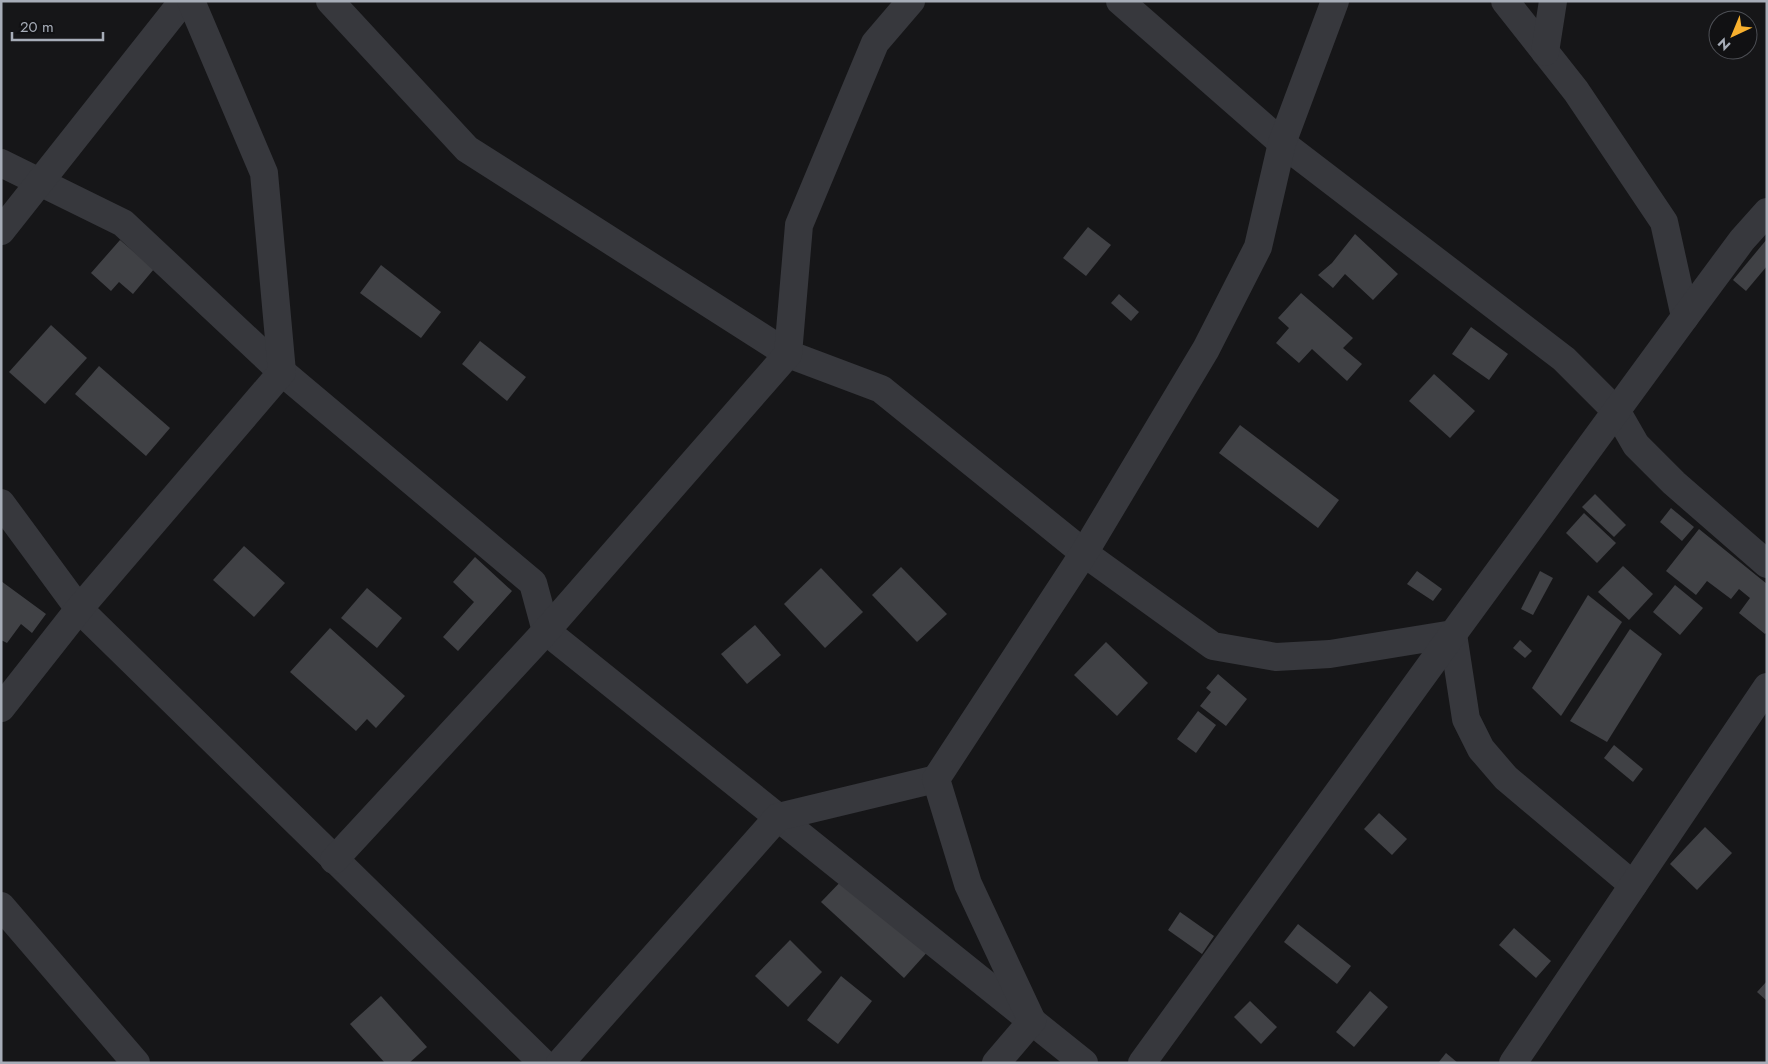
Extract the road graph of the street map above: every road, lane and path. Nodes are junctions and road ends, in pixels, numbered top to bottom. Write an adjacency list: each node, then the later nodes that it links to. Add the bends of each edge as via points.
1 (183, 1): 12 (street)
2 (191, 1): 17 (street, via 264,174)
3 (330, 1): 16 (street, via 467,149)
4 (911, 1): 16 (street, via 874,43 799,225)
5 (1120, 1): 10 (street)
6 (1335, 1): 10 (street)
7 (1504, 1): 9 (street)
8 (1553, 1): 9 (street)
9 (1545, 52): 15 (street, via 1576,91 1664,222)
10 (1282, 143): 18 (street, via 1564,359); 20 (street, via 1258,248 1206,349)
11 (1, 163): 12 (street)
12 (40, 182): 14 (street); 17 (street, via 123,223)
13 (1767, 212): 15 (street)
14 (1, 231)
15 (1685, 317): 18 (street)
16 (788, 354): 20 (street, via 880,389); 23 (street)
17 (282, 372): 22 (street); 23 (street, via 533,583)
18 (1617, 412): 21 (street, via 1636,445 1674,483); 24 (street)
19 (1, 503): 22 (street)
20 (1084, 553): 24 (street, via 1213,646 1276,657 1330,654); 27 (street)
21 (1767, 564)
22 (79, 609): 26 (street); 29 (street)
23 (546, 631): 28 (street); 29 (street)
24 (1453, 634): 30 (street, via 1466,720 1481,749 1506,778); 38 (street)
25 (1767, 687): 30 (street)
26 (1, 708)
27 (936, 779): 28 (street); 32 (street, via 968,884)
28 (778, 817): 32 (street); 35 (street)
29 (334, 860): 34 (street)
30 (1633, 885): 39 (street)
31 (1, 906): 33 (street)
32 (1032, 1021): 36 (street); 37 (street)
33 (136, 1063)
34 (542, 1063)
35 (560, 1063)
36 (996, 1063)
37 (1084, 1063)
38 (1142, 1063)
39 (1513, 1063)

